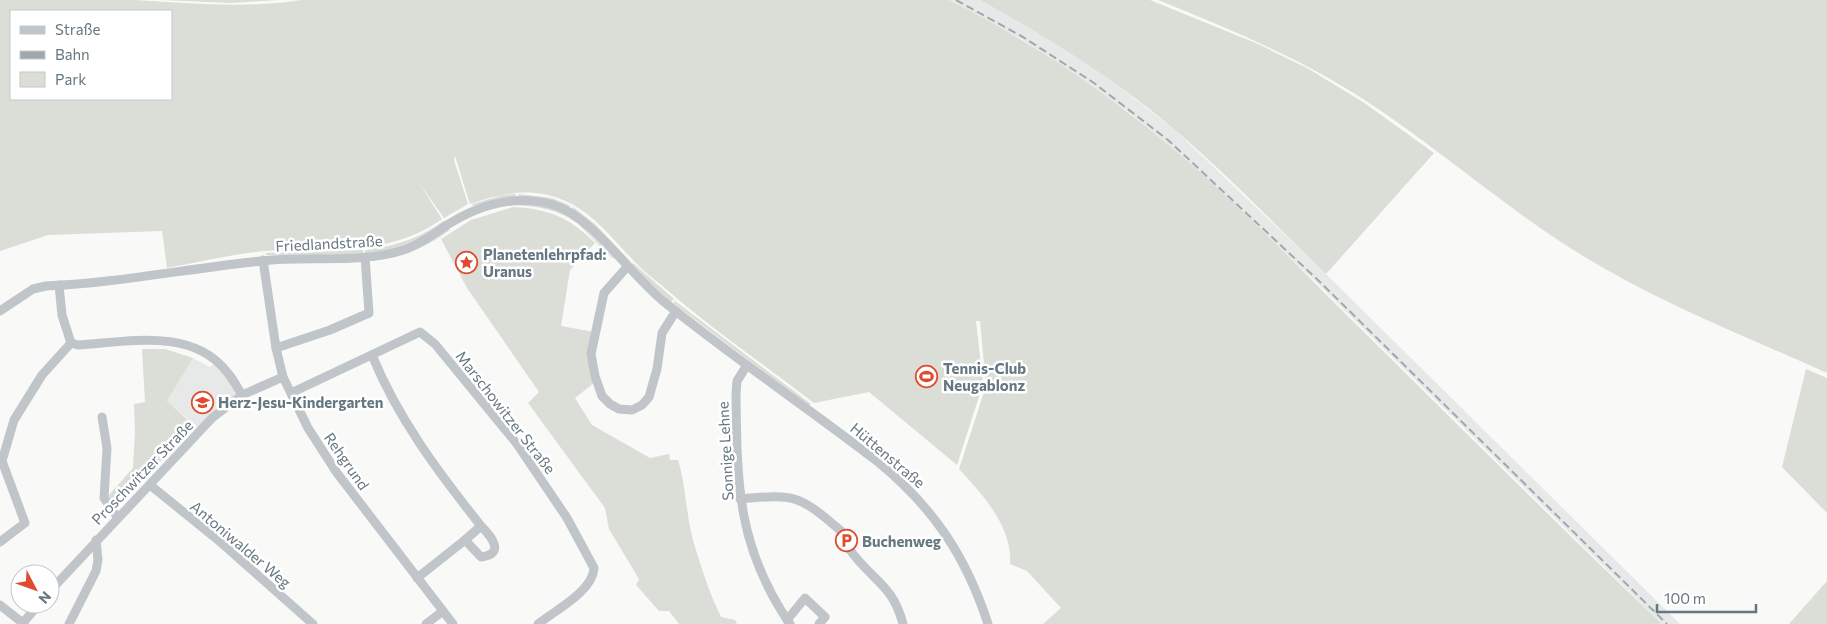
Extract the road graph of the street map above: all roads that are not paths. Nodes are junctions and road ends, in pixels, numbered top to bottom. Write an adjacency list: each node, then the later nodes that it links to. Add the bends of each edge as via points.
1 (364, 257): 2 (street, Friedlandstraße); 3 (street, Friedlandstraße, via 409,248 472,211 514,200 554,205 568,211 596,233); 8 (street, via 369,313)
2 (263, 260): 4 (street, Friedlandstraße); 8 (street, Rehgrund)
3 (627, 267): 6 (street, Friedlandstraße); 6 (street, via 604,293 591,354 602,396 610,404 632,410 649,397 662,333)
4 (59, 285): 5 (street, Friedlandstraße, via 33,289); 7 (street, via 62,315)
5 (0, 311)
6 (676, 311): 10 (street, Friedlandstraße)
7 (71, 343): 13 (street, via 178,342 211,356 227,371); 21 (street, via 42,375 14,420 2,461 25,524)
8 (276, 348): 11 (street, Rehgrund)
9 (372, 356): 12 (street, Marschowitzer Straße); 18 (street, via 385,387 417,441); 33 (street, Marschowitzer Straße, via 420,332 428,338 518,444 567,518 594,568 594,576 588,586)
10 (748, 365): 16 (street, Sonnige Lehne, via 737,381 736,394); 36 (street, Hüttenstraße, via 878,462 923,503 960,555)
11 (283, 377): 12 (street, Rehgrund); 13 (street, Proschwitzer Straße)
12 (291, 393): 22 (street, Rehgrund, via 336,473)
13 (242, 395): 15 (street, Proschwitzer Straße, via 212,418)
14 (102, 417): 17 (street, via 106,448 104,498)
15 (150, 485): 17 (street, Proschwitzer Straße); 30 (street, Antoniwalder Weg)
16 (740, 499): 27 (street, Sonnige Lehne, via 747,536 758,567); 35 (street, via 788,497 800,500 819,512 841,531 841,539 853,554 884,584 898,606)
17 (118, 518): 19 (street, Proschwitzer Straße)
18 (481, 526): 20 (street); 20 (street, via 494,540 494,551 481,557)
19 (96, 540): 23 (street, Proschwitzer Straße); 29 (street, Proschwitzer Straße, via 96,571)
20 (465, 540): 22 (street)
21 (0, 542)
22 (417, 578): 25 (street, Rehgrund)
23 (60, 580)
24 (0, 605): 28 (street)
25 (442, 611): 31 (street); 32 (street, Rehgrund)
26 (31, 614): 28 (street)
27 (788, 622): 34 (street, Sonnige Lehne, via 805,598 825,617)
28 (23, 624)
29 (68, 624)
30 (313, 624)
31 (426, 624)
32 (453, 624)
33 (538, 624)
34 (819, 624)
35 (903, 624)
36 (988, 624)

